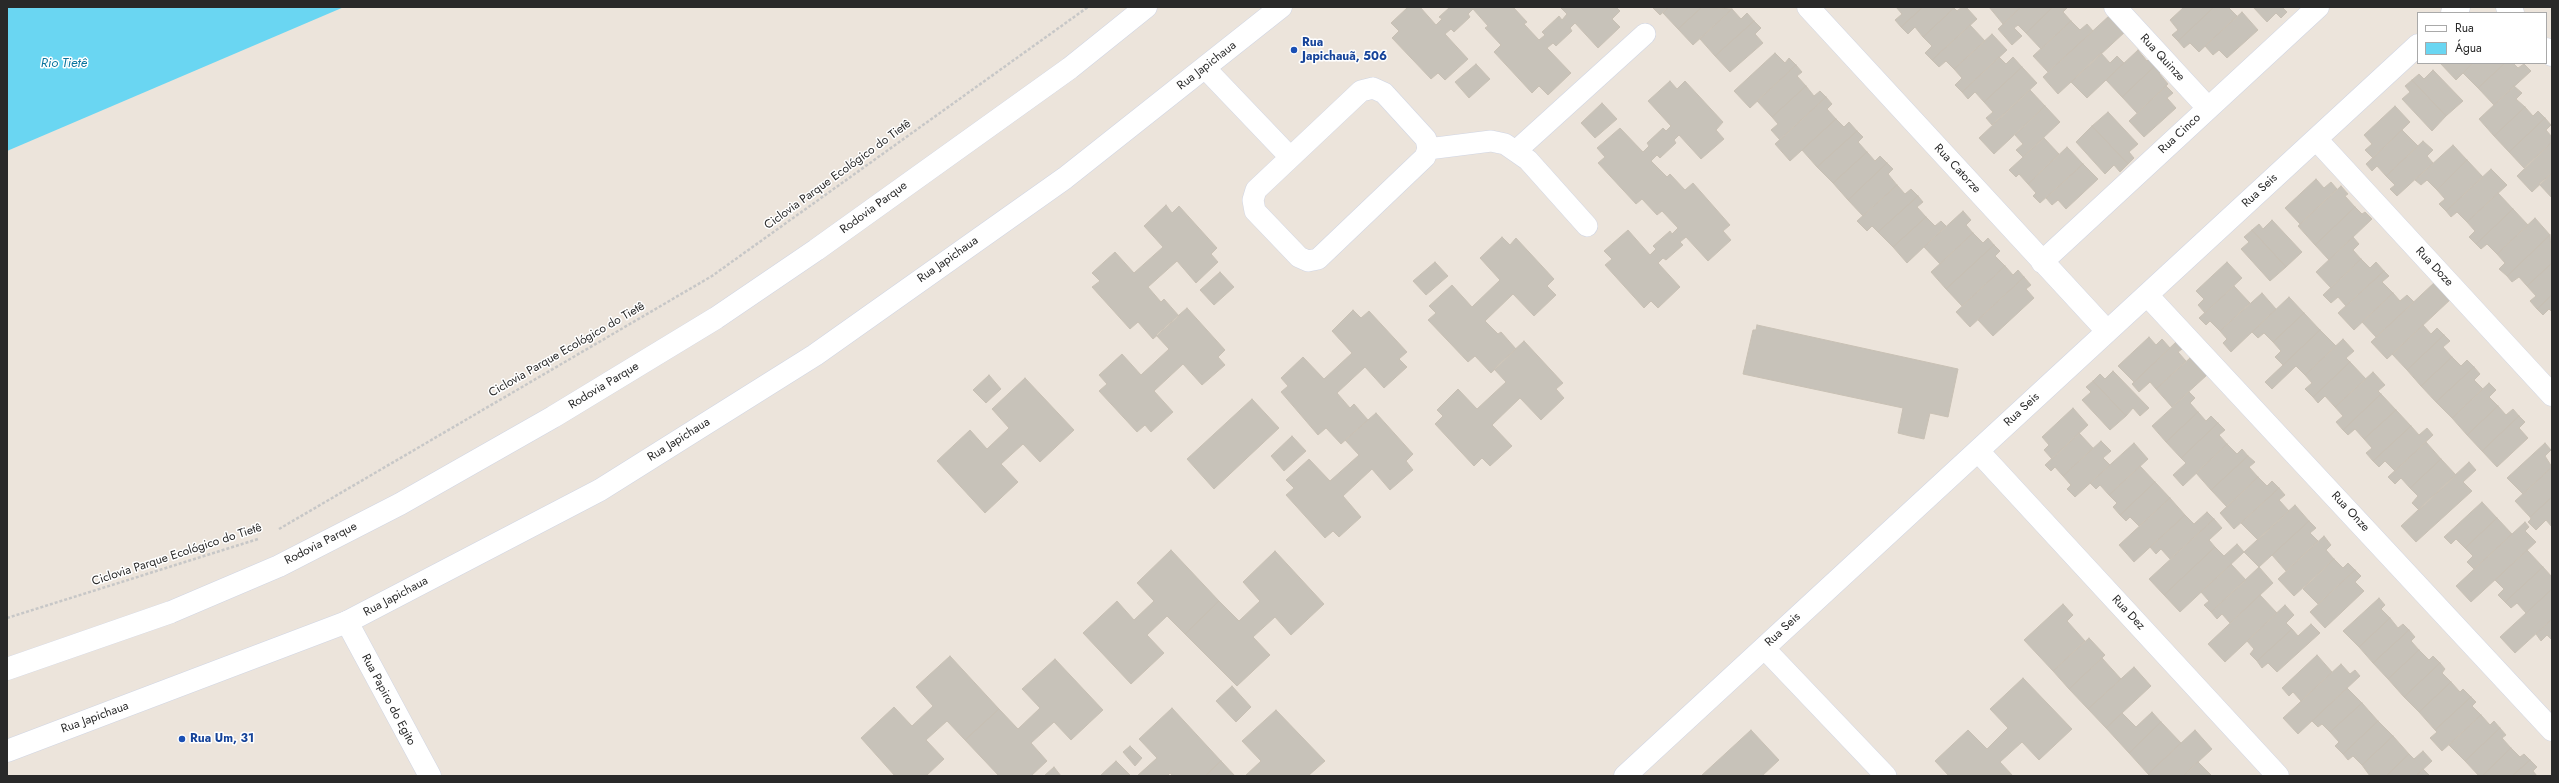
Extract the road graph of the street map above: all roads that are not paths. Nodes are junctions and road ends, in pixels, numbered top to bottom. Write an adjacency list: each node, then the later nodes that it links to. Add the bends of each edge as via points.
1 (1146, 7): 22 (street, Rodovia Parque, via 1070,68 816,250 716,318 553,418 400,504 278,566 171,612)
2 (1281, 7): 8 (street, Rua Japichaua)
3 (1808, 7): 15 (street, Rua Catorze)
4 (2115, 7): 9 (street, Rua Quinze)
5 (2318, 7): 9 (street, Rua Cinco)
6 (1645, 34): 12 (lane)
7 (2417, 46): 10 (street, Rua Seis)
8 (1205, 68): 13 (lane); 20 (street, Rua Japichaua, via 1065,178 815,354 600,490)
9 (2208, 108): 15 (street, Rua Cinco)
10 (2316, 139): 16 (street, Rua Seis); 18 (street, Rua Doze)
11 (1428, 149): 12 (lane, via 1490,141); 13 (lane, via 1426,139 1384,93 1372,88 1361,91); 13 (lane, via 1425,157 1318,259 1308,261 1299,257 1255,211 1253,200 1256,190)
12 (1517, 150): 14 (lane)
13 (1290, 157)
14 (1587, 226)
15 (2042, 262): 17 (street, Rua Catorze)
16 (2147, 295): 17 (street, Rua Seis); 23 (street, Rua Onze)
17 (2107, 332): 19 (street, Rua Seis)
18 (2552, 395)
19 (1978, 450): 21 (street, Rua Seis); 28 (street, Rua Dez)
20 (347, 622): 24 (street, Rua Japichaua); 25 (street, Rua Papiro do Egito)
21 (1764, 648): 26 (street, Rua Seis); 27 (lane)
22 (7, 669)
23 (2552, 730)
24 (7, 751)
25 (430, 776)
26 (1625, 776)
27 (1886, 776)
28 (2278, 776)

